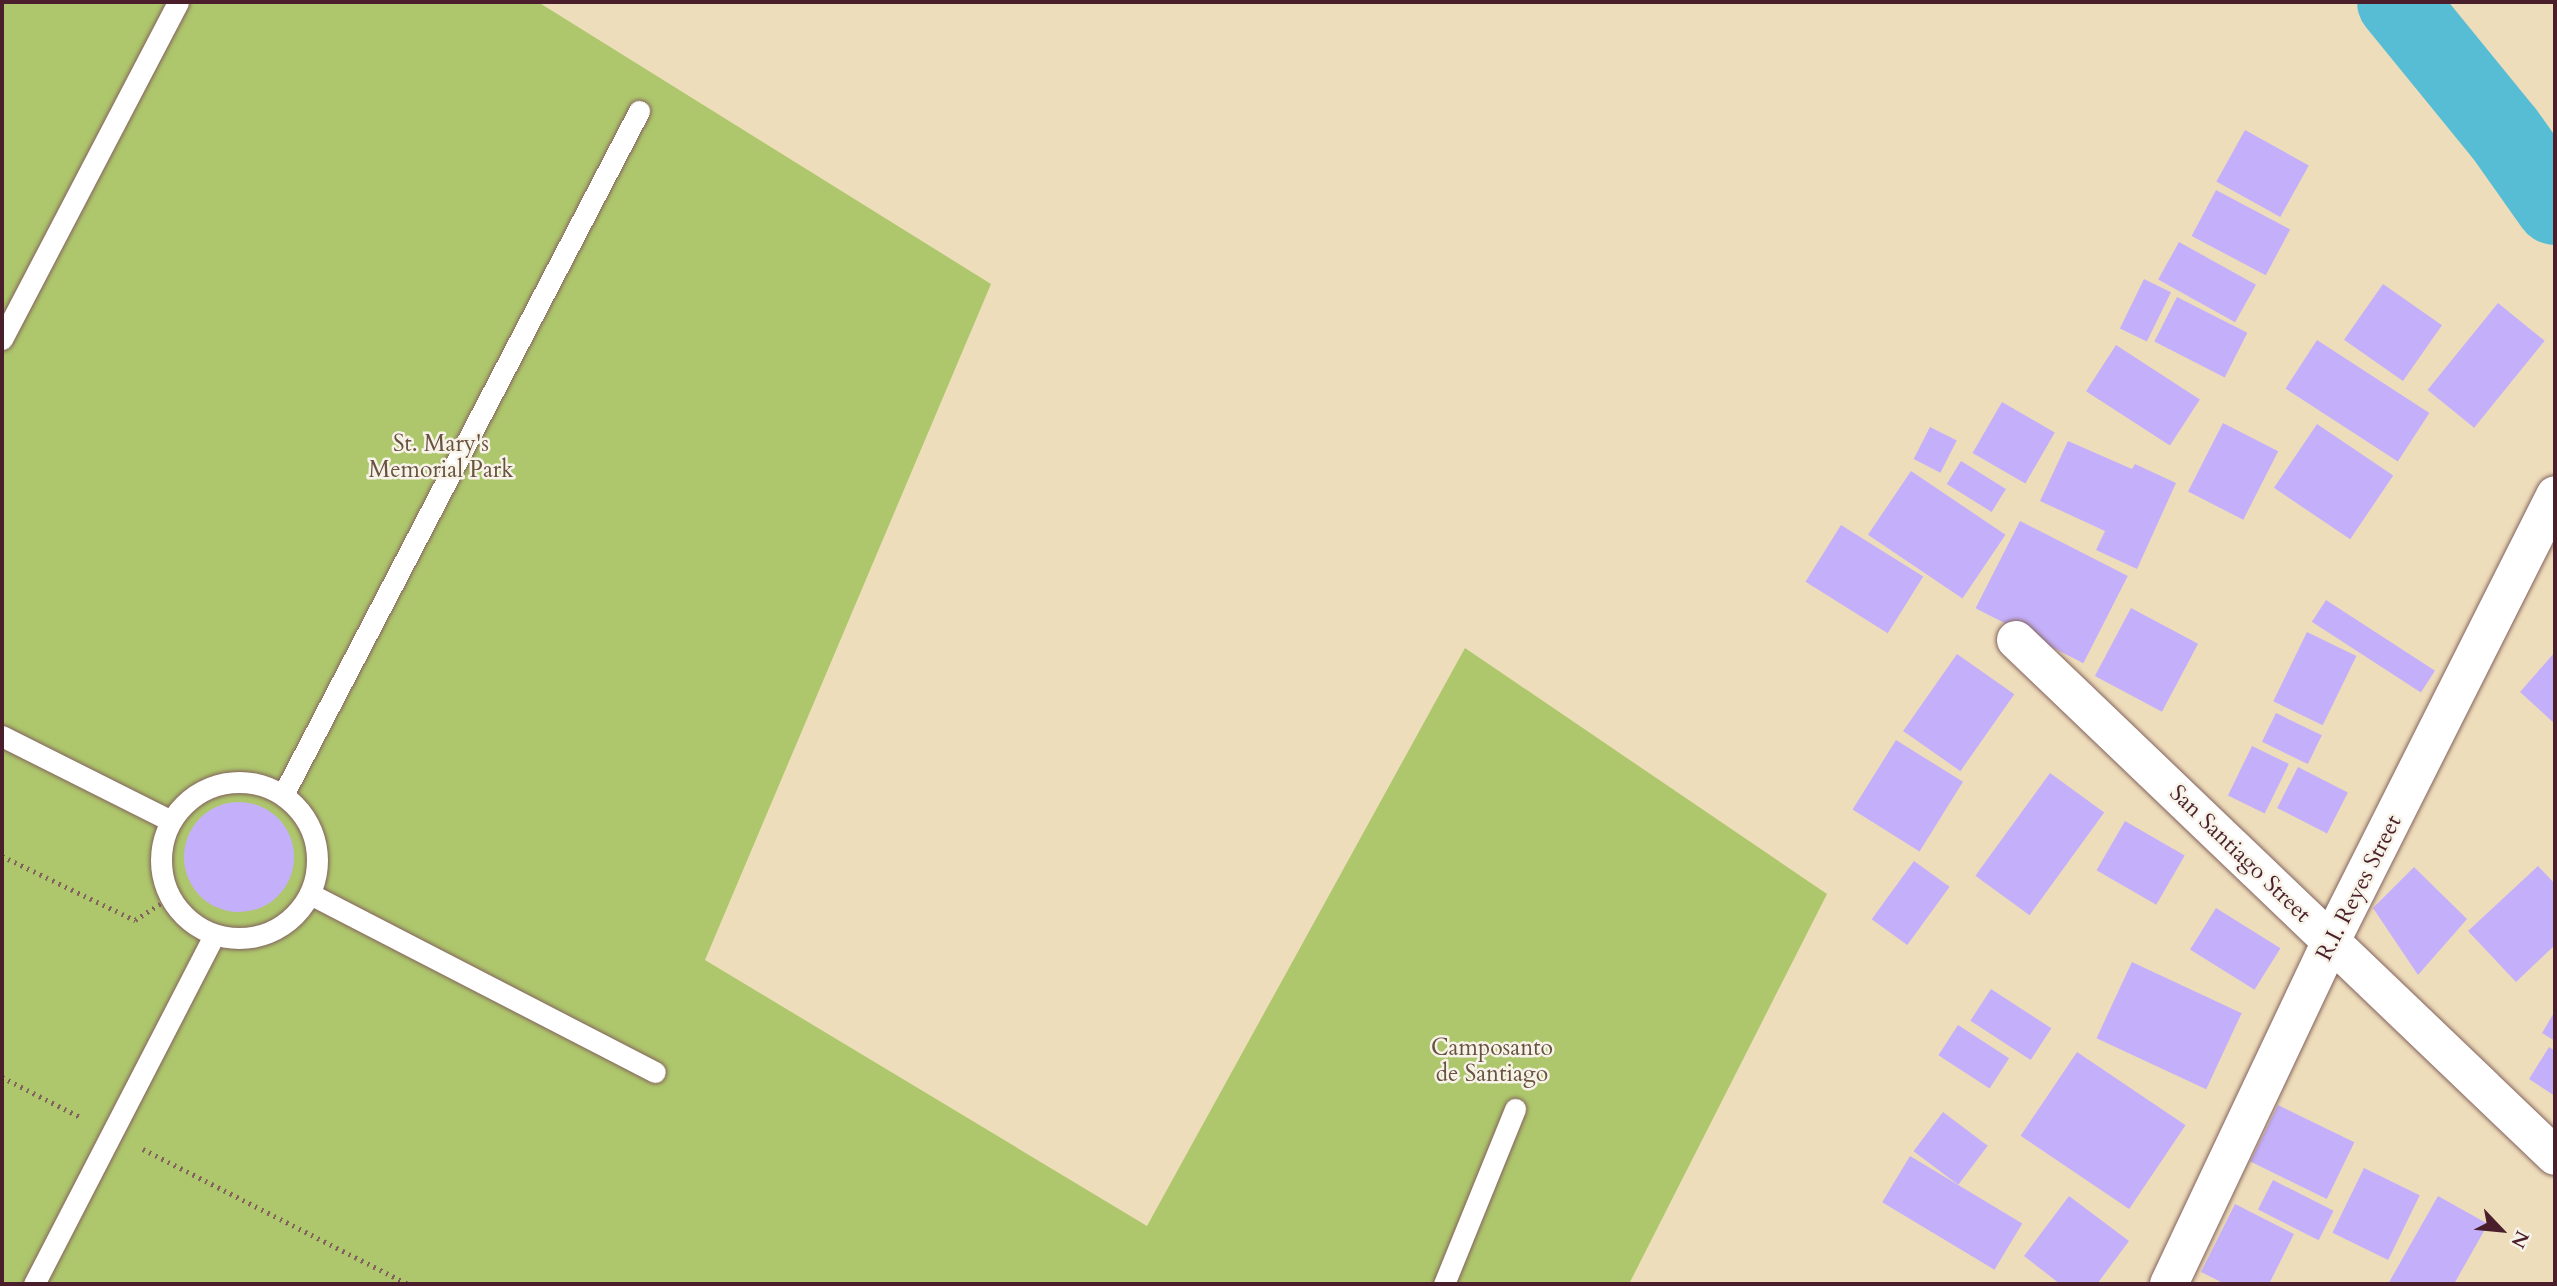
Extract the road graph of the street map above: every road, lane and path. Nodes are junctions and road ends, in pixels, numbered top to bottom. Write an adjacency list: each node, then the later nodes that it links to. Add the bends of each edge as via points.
1 (178, 2): 3 (lane)
2 (639, 111): 7 (lane)
3 (2, 339)
4 (2551, 518): 13 (street, R.I. Reyes Street)
5 (2016, 640): 13 (street, San Santiago Street)
6 (2, 736): 8 (lane)
7 (284, 793): 8 (lane, via 242,780 200,790); 10 (lane, via 308,821 312,833 318,857)
8 (169, 820): 11 (lane, via 159,859)
9 (2, 856): 11 (path, via 135,920)
10 (310, 894): 12 (lane, via 286,923 263,933 251,938); 14 (lane)
11 (169, 898): 12 (lane, via 188,921)
12 (214, 935): 17 (lane)
13 (2331, 941): 18 (street, San Santiago Street); 22 (street, R.I. Reyes Street)
14 (655, 1072)
15 (2, 1077): 17 (path)
16 (1515, 1109): 21 (lane)
17 (112, 1133): 19 (lane); 20 (path)
18 (2555, 1156)
19 (34, 1284)
20 (408, 1284)
21 (1444, 1284)
22 (2169, 1284)

